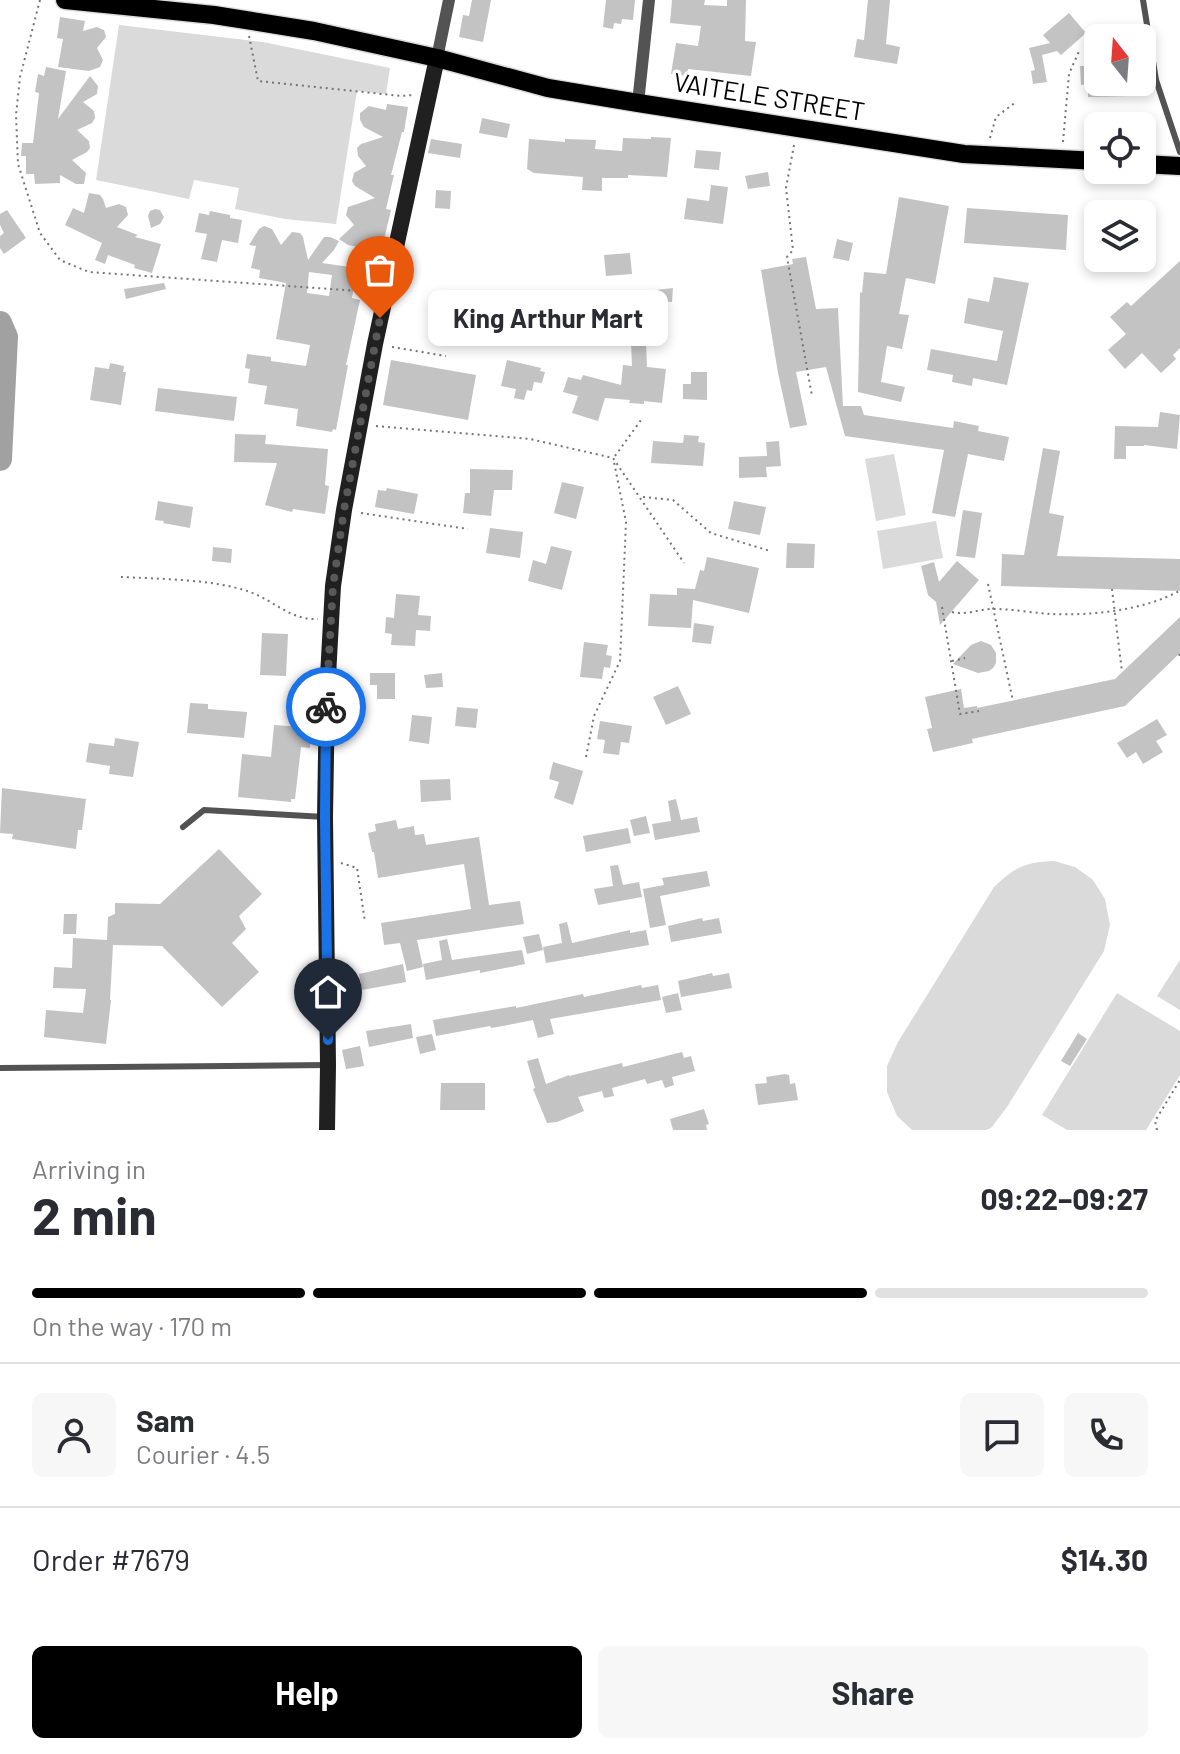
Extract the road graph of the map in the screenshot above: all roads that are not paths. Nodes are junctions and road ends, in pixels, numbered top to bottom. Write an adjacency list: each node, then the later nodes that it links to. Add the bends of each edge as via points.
1 (65, 0): 5 (main road, VAITELE STREET)
2 (449, 0): 6 (street)
3 (649, 0): 7 (street)
4 (1143, 0): 8 (lane, via 1156,80)
5 (106, 3): 6 (main road, VAITELE STREET, via 314,31)
6 (437, 58): 7 (main road, VAITELE STREET, via 548,88); 12 (main road, via 344,510 331,618)
7 (638, 103): 9 (main road, VAITELE STREET, via 964,154)
8 (1180, 152)
9 (1084, 160)
10 (1156, 165): 11 (main road)
11 (1180, 166)
12 (325, 817): 13 (lane, via 204,810); 14 (main road)
13 (183, 827)
14 (328, 1065): 15 (lane); 16 (main road)
15 (0, 1068)
16 (327, 1130)

